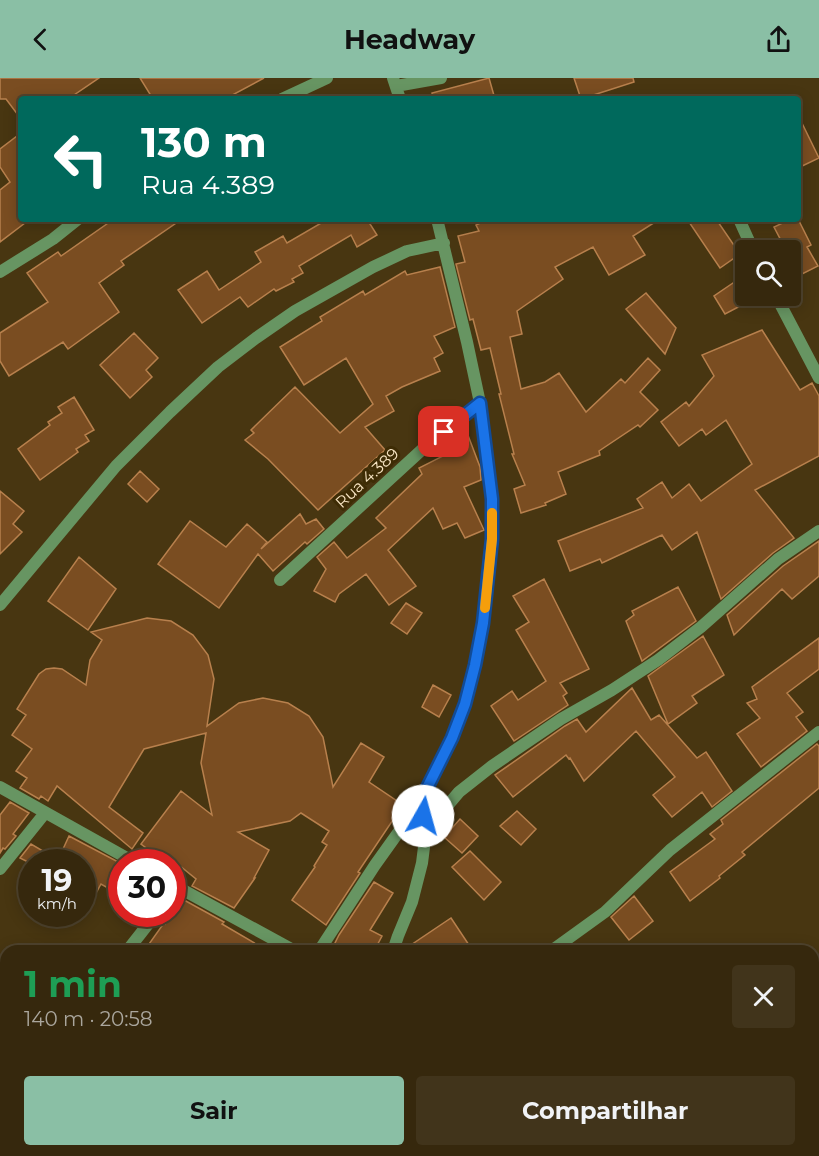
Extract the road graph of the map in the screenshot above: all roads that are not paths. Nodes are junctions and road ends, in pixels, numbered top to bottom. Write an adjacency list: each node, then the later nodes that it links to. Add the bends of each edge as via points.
1 (327, 78): 4 (street)
2 (441, 78): 3 (street)
3 (394, 82)
4 (288, 96)
5 (74, 222): 10 (street)
6 (438, 222): 9 (street)
7 (740, 222): 8 (street)
8 (748, 240)
9 (444, 243): 13 (street); 16 (street, via 407,251 373,267 295,311 218,367 116,466)
10 (0, 272)
11 (781, 306): 12 (street)
12 (819, 378)
13 (480, 403): 15 (street, Rua 4.389, via 426,446); 19 (street, via 492,499 483,623 465,704)
14 (819, 531): 21 (street, via 778,560 658,660 561,718 492,766 459,792)
15 (280, 580)
16 (0, 605)
17 (819, 732): 30 (street, via 670,850 606,912)
18 (0, 787): 20 (street)
19 (420, 802): 21 (street); 28 (street)
20 (45, 813): 22 (street); 23 (street)
21 (426, 831): 29 (street, via 412,902)
22 (110, 849)
23 (0, 869)
24 (186, 894): 27 (street)
25 (146, 927): 26 (street)
26 (132, 945)
27 (283, 945)
28 (323, 945)
29 (395, 945)
30 (559, 945)

